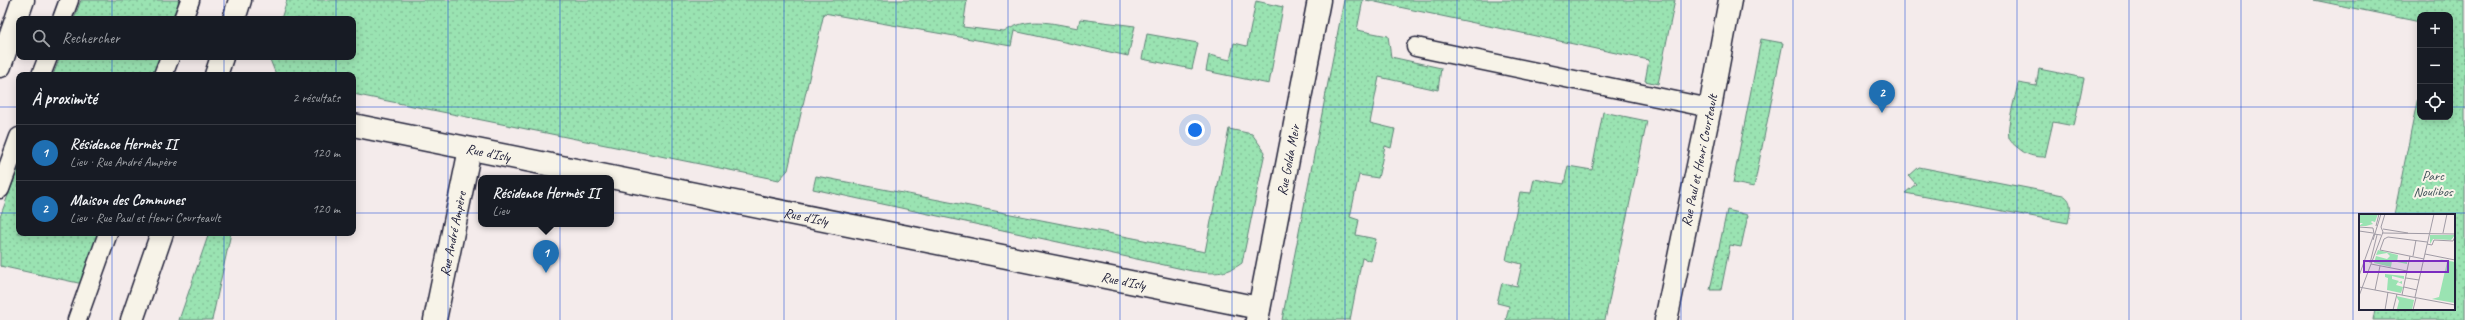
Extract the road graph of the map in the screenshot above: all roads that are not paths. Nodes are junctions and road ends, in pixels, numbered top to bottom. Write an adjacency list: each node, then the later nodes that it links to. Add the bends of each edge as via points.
1 (23, 0): 7 (street)
2 (69, 0): 8 (lane)
3 (190, 0): 9 (lane)
4 (240, 0): 10 (street)
5 (1319, 0): 29 (street, Rue Golda Meir)
6 (1730, 0): 20 (street, Rue Paul et Henri Courteault)
7 (17, 16)
8 (63, 16)
9 (184, 16)
10 (235, 16)
11 (16, 20): 16 (street)
12 (1416, 47): 20 (lane)
13 (47, 60): 17 (lane)
14 (169, 60): 18 (lane)
15 (221, 60): 19 (street)
16 (0, 66)
17 (42, 72)
18 (164, 72)
19 (217, 72)
20 (1710, 108): 33 (street, Rue Paul et Henri Courteault)
21 (356, 126): 23 (street, Rue d'Isly)
22 (16, 145): 26 (lane)
23 (470, 149): 24 (street, Rue d'Isly); 32 (street, Rue André Ampère)
24 (594, 175)
25 (614, 179): 29 (street, Rue d'Isly)
26 (0, 189)
27 (107, 236): 30 (lane)
28 (161, 236): 31 (street)
29 (1258, 314)
30 (77, 320)
31 (132, 320)
32 (435, 320)
33 (1666, 320)

